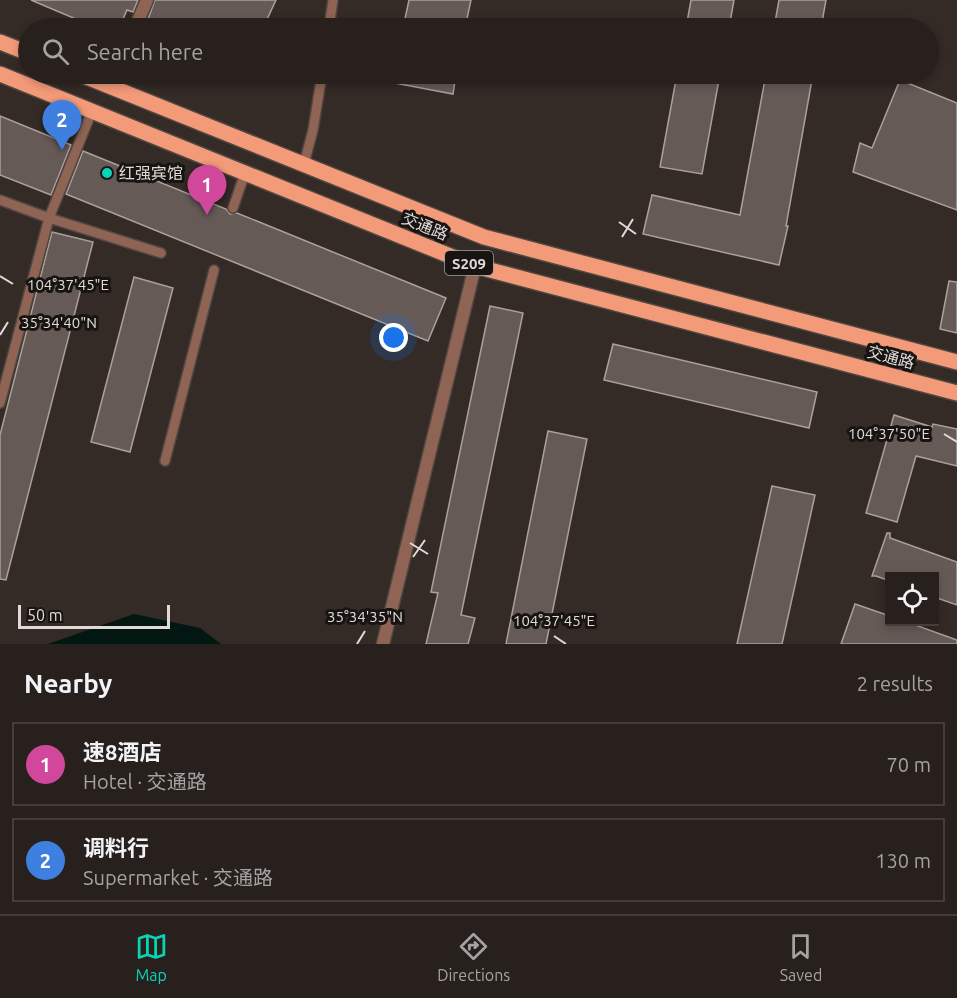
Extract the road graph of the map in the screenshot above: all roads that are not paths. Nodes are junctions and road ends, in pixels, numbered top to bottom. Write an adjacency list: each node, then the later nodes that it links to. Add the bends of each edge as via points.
1 (147, 0): 3 (street)
2 (333, 0): 4 (lane)
3 (139, 18)
4 (330, 18)
5 (0, 42): 6 (main road)
6 (18, 49)
7 (0, 74): 8 (main road, 交通路 / S209)
8 (18, 81)
9 (25, 84): 12 (main road, 交通路 / S209)
10 (121, 84): 13 (main road, 交通路 / S209)
11 (320, 84): 13 (lane)
12 (92, 111): 14 (main road, 交通路 / S209); 17 (lane)
13 (304, 164): 21 (main road, 交通路 / S209, via 484,237)
14 (245, 173): 16 (lane); 19 (main road, 交通路 / S209)
15 (0, 200): 17 (lane)
16 (233, 208)
17 (49, 218): 18 (lane); 23 (lane)
18 (161, 254)
19 (475, 266): 22 (main road, 交通路 / S209); 25 (street)
20 (214, 270): 24 (lane)
21 (957, 362)
22 (957, 393)
23 (0, 403)
24 (165, 461)
25 (383, 644)

